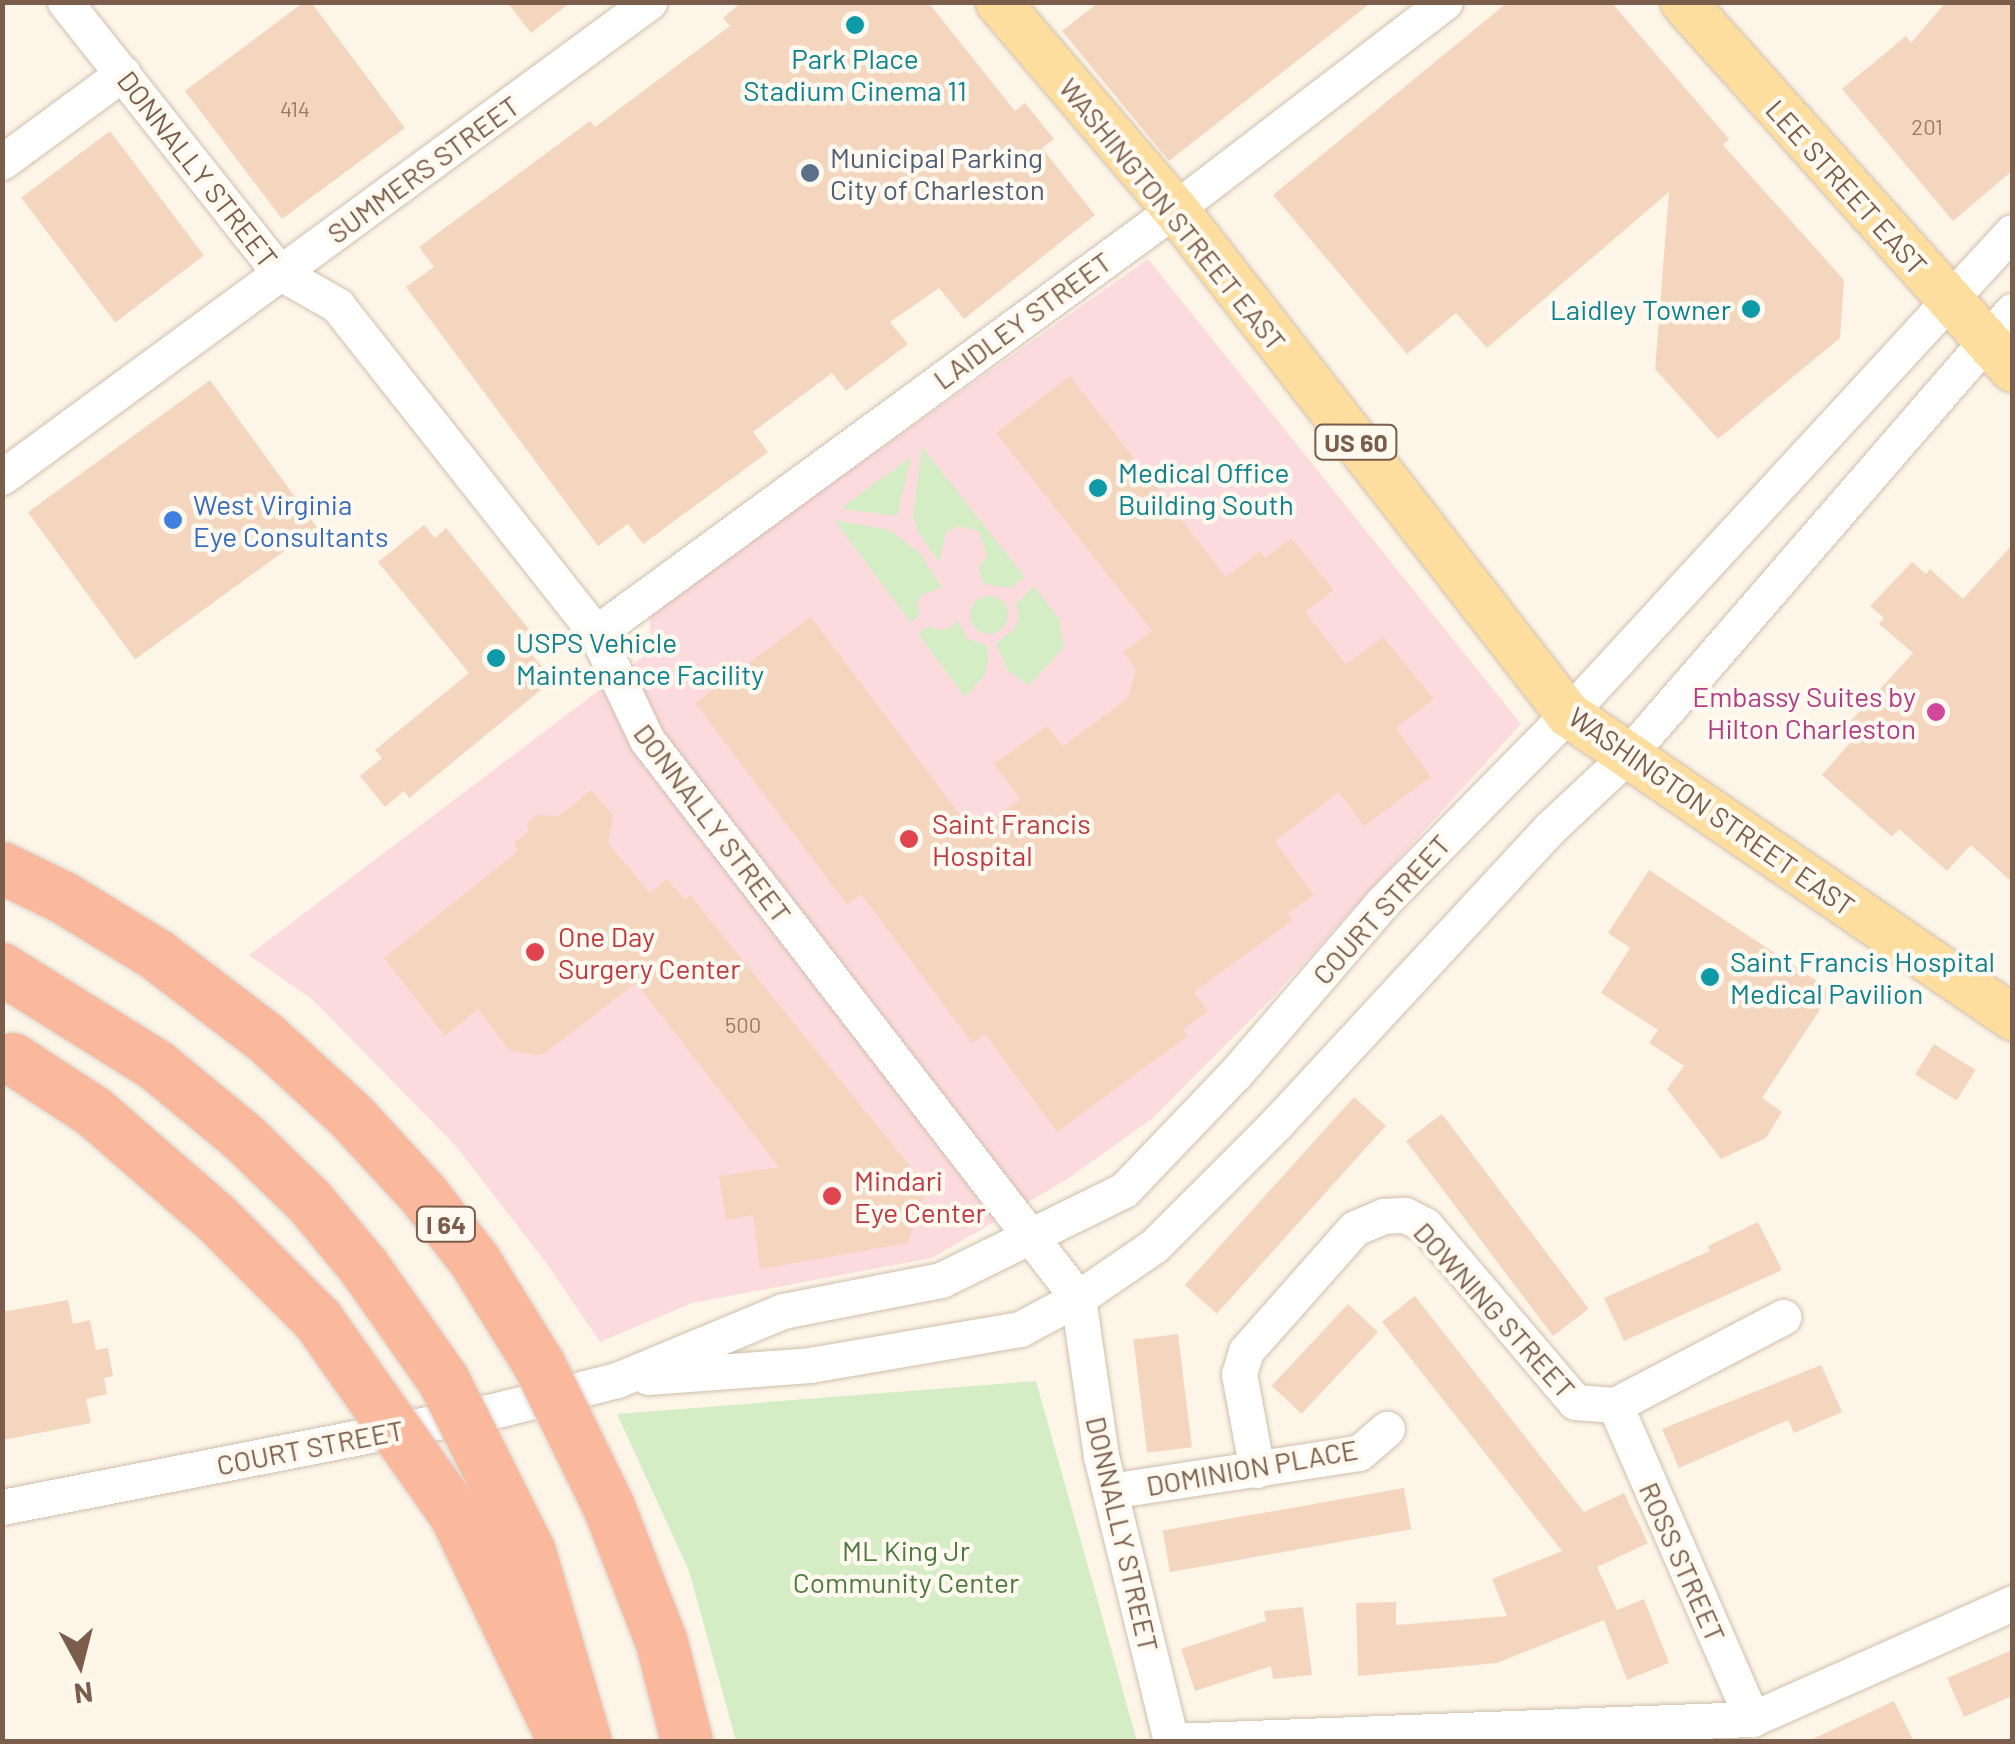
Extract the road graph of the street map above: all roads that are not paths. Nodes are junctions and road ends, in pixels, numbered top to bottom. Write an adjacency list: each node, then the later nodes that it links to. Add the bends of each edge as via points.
1 (65, 2): 6 (street, DONNALLY STREET)
2 (650, 2): 10 (street, SUMMERS STREET)
3 (998, 2): 8 (main road, WASHINGTON STREET EAST / US 60)
4 (1446, 2): 8 (street, LAIDLEY STREET)
5 (1683, 2): 11 (main road, LEE STREET EAST)
6 (123, 73): 7 (street); 10 (street, DONNALLY STREET)
7 (2, 162)
8 (1175, 209): 14 (street, LAIDLEY STREET); 15 (main road, WASHINGTON STREET EAST / US 60)
9 (2012, 232): 11 (street, COURT STREET)
10 (279, 272): 13 (street, SUMMERS STREET); 14 (street, DONNALLY STREET, via 337,305)
11 (1948, 299): 12 (main road, LEE STREET EAST); 15 (street, COURT STREET)
12 (2004, 340): 16 (street, COURT STREET)
13 (2, 477)
14 (596, 633): 21 (street, DONNALLY STREET, via 647,740)
15 (1568, 714): 16 (main road, WASHINGTON STREET EAST / US 60); 21 (street, COURT STREET, via 1383,902 1236,1073 1124,1190)
16 (1626, 757): 19 (main road, WASHINGTON STREET EAST / US 60); 22 (street, COURT STREET, via 1550,828 1154,1246)
17 (2, 868): 34 (highway, I 64, bridge, via 157,955 266,1038 352,1116 434,1208 540,1366 609,1507 662,1643)
18 (2, 969): 33 (highway, bridge, via 157,1066 242,1136 310,1202 364,1268 444,1381 530,1552)
19 (2012, 1017)
20 (13, 1059): 32 (highway, bridge, via 94,1112 215,1217 318,1320 455,1514)
21 (1035, 1238): 22 (street, DONNALLY STREET); 24 (street, COURT STREET, via 942,1280 784,1311)
22 (1078, 1298): 24 (street, COURT STREET, via 1012,1330 810,1365); 28 (street, DONNALLY STREET)
23 (1783, 1318): 25 (street, DOWNING STREET)
24 (617, 1380): 29 (street, COURT STREET, via 493,1411)
25 (1615, 1405): 27 (street, DOWNING STREET, via 1575,1402 1425,1224 1405,1214 1383,1216 1356,1228 1246,1350 1239,1374); 31 (street, ROSS STREET)
26 (1387, 1429): 27 (street, DOMINION PLACE, via 1359,1452)
27 (1257, 1470): 28 (street, DOMINION PLACE)
28 (1110, 1491): 35 (street, DONNALLY STREET)
29 (2, 1507)
30 (2012, 1603): 31 (street)
31 (1752, 1719): 35 (street)
32 (564, 1742)
33 (586, 1742)
34 (688, 1742)
35 (1171, 1742)

